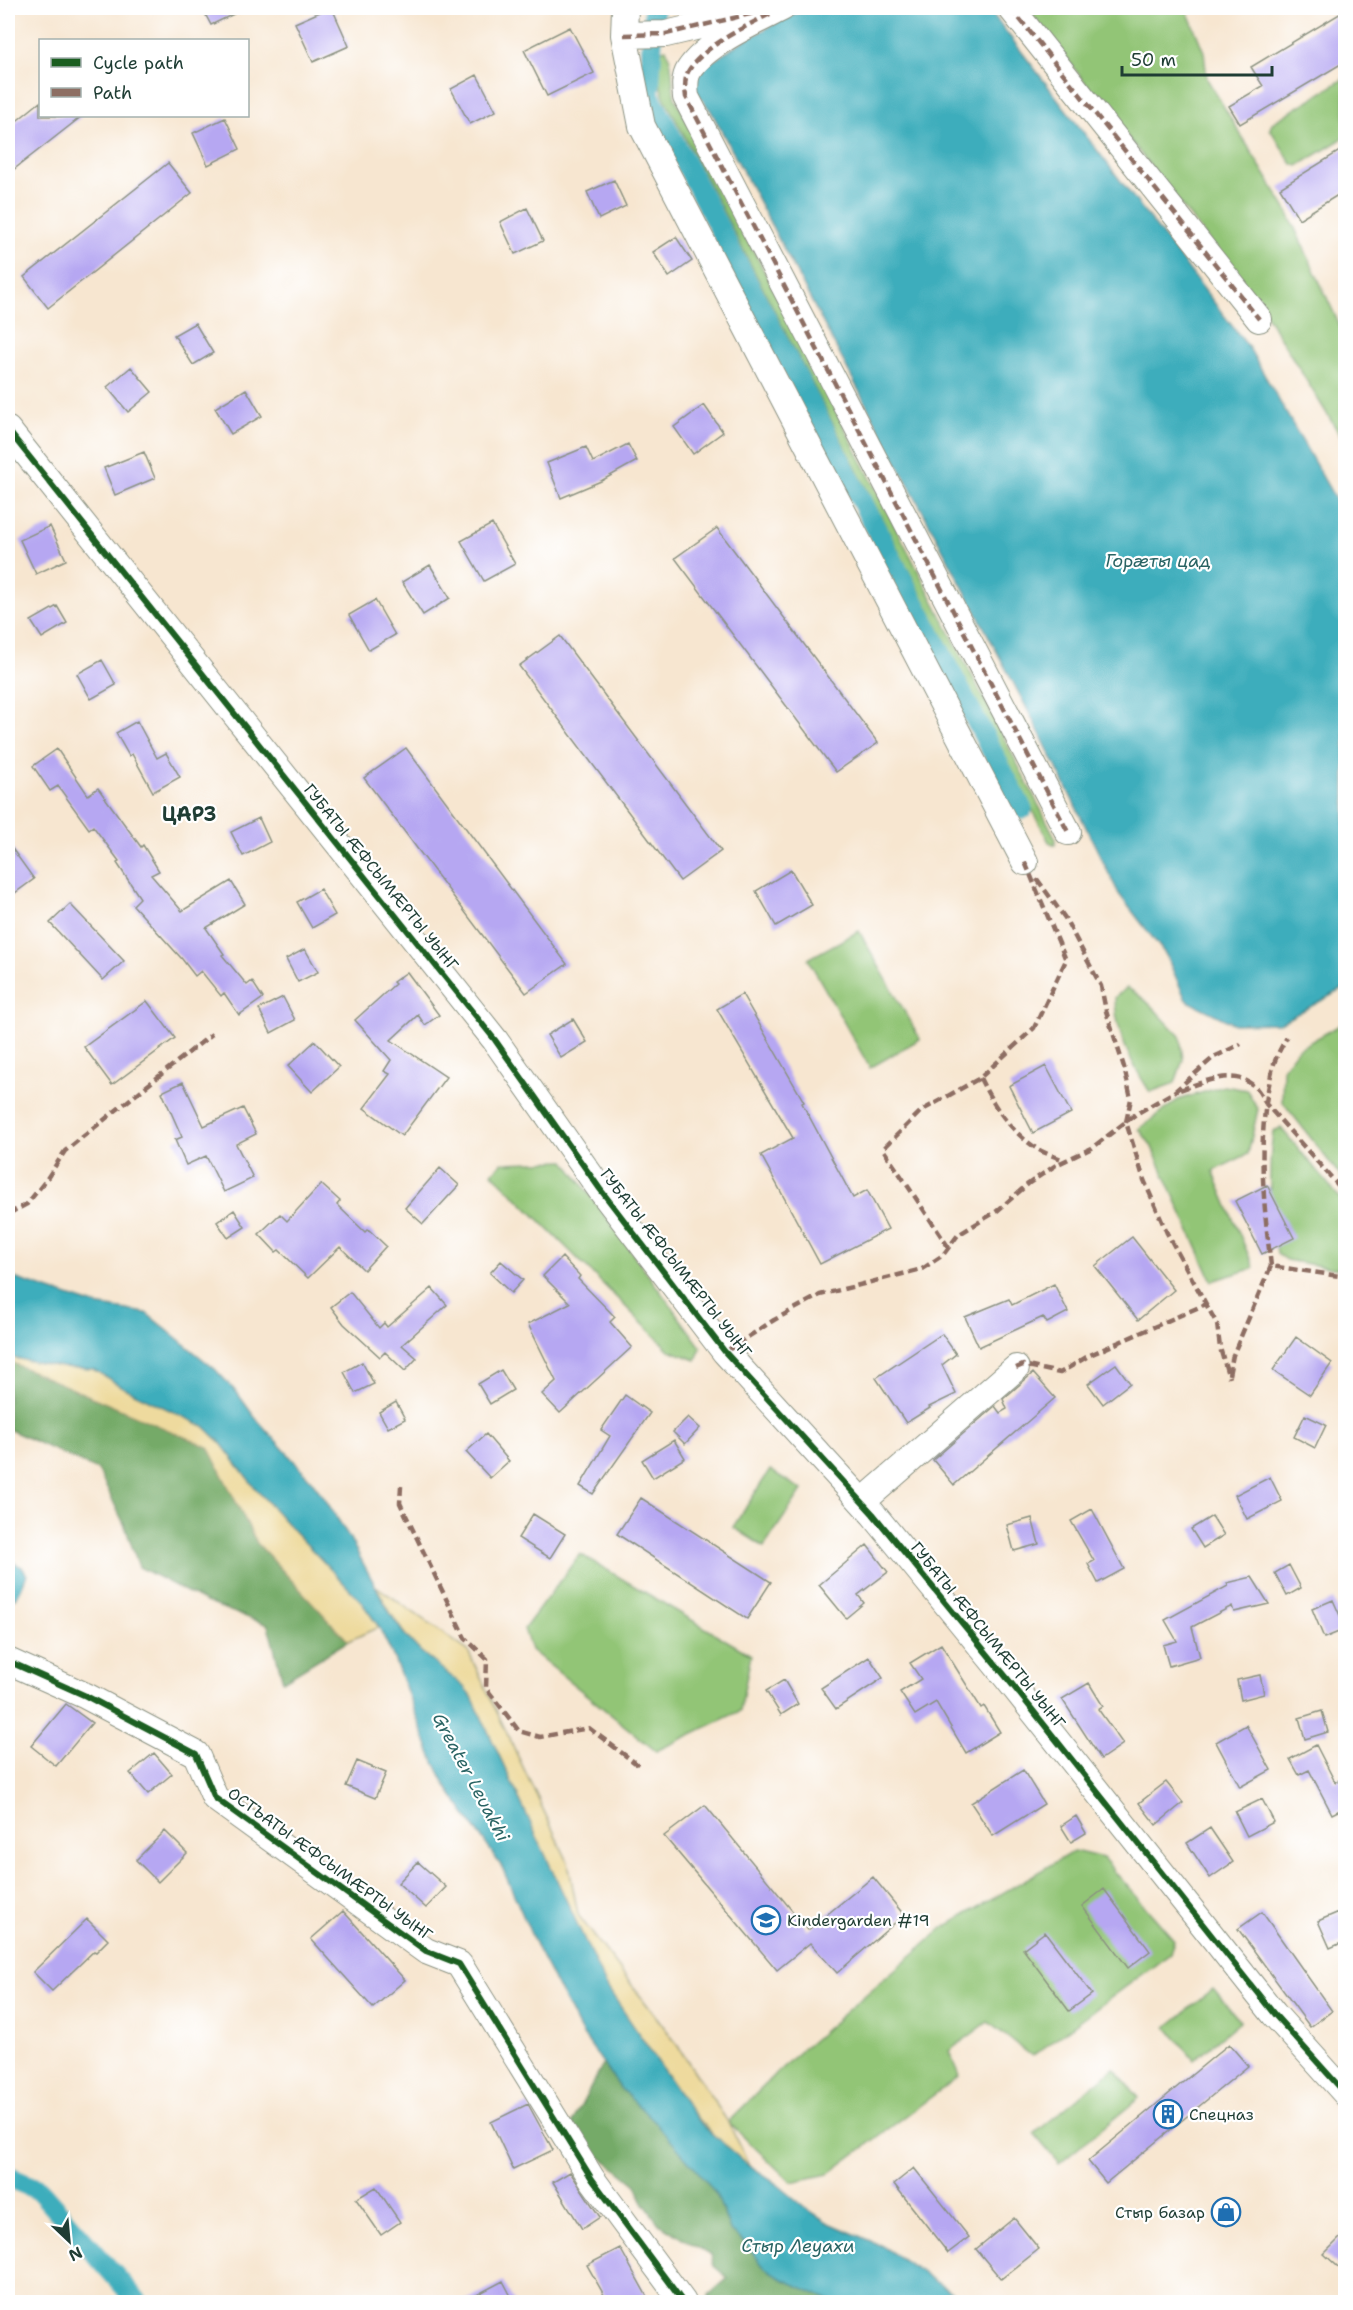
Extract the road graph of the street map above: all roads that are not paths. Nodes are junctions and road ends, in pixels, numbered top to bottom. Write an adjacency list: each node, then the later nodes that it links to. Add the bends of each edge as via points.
1 (625, 8): 4 (street)
2 (781, 8): 4 (street, via 666,34); 7 (street, via 732,33 704,54 689,70 684,86 686,97)
3 (1011, 8): 5 (street)
4 (624, 35): 8 (street, via 642,126)
5 (1258, 320)
6 (8, 430): 10 (street, ГУБАТЫ ÆФСЫМÆРТЫ УЫНГ, via 495,1040 600,1189 725,1352)
7 (1068, 832)
8 (1025, 862)
9 (1016, 1368): 10 (street)
10 (862, 1502): 12 (street, ГУБАТЫ ÆФСЫМÆРТЫ УЫНГ, via 1274,2014)
11 (8, 1661): 13 (street, ОСТЪАТЫ ÆФСЫМÆРТЫ УЫНГ, via 86,1696 196,1754 215,1798 426,1951 459,1964 592,2179)
12 (1346, 2094)
13 (683, 2302)

